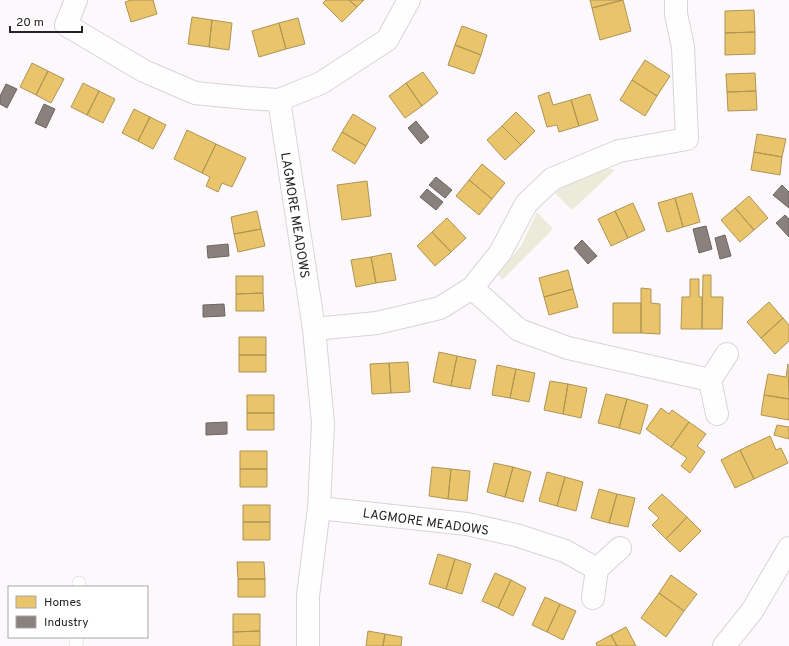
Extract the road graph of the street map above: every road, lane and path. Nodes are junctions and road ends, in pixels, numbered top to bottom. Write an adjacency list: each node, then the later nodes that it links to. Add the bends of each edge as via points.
1 (76, 0): 4 (street, via 66,25 144,71 195,93)
2 (409, 0): 4 (street, via 387,40 321,83)
3 (676, 0): 5 (street, via 676,14 683,47 687,139 618,151 552,179 526,204 500,253)
4 (279, 100): 6 (street, LAGMORE MEADOWS)
5 (472, 288): 6 (street, via 440,308 377,323); 8 (street, via 519,330 568,348)
6 (314, 329): 10 (street, LAGMORE MEADOWS, via 323,423)
7 (727, 354): 8 (street)
8 (710, 380): 9 (street)
9 (716, 414)
10 (319, 508): 13 (street, LAGMORE MEADOWS, via 481,527 565,551); 15 (street, LAGMORE MEADOWS, via 308,596)
11 (620, 548): 13 (street)
12 (789, 548): 16 (street, via 752,612)
13 (597, 569): 14 (street)
14 (593, 598)
15 (308, 646)
16 (724, 646)

